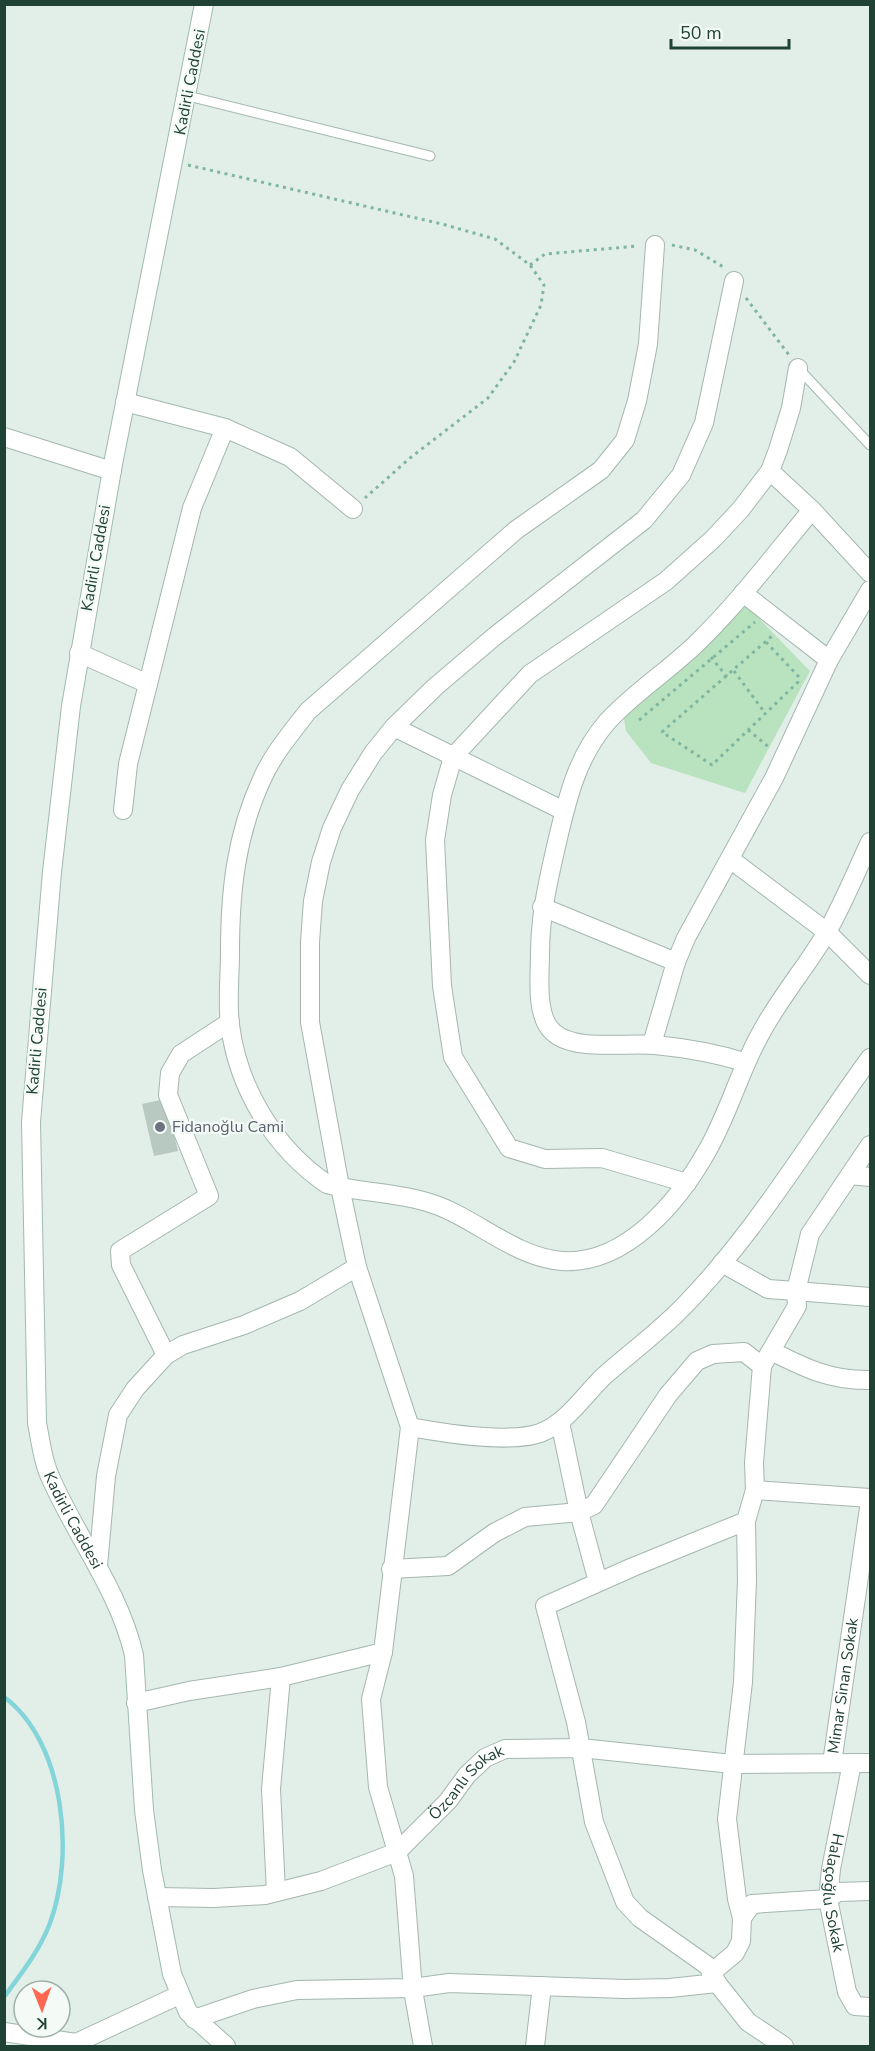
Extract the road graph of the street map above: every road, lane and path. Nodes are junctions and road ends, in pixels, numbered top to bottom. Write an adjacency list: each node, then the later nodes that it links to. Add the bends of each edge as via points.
1 (204, 4): 2 (street, Kadirli Caddesi)
2 (188, 96): 3 (lane); 4 (street, Kadirli Caddesi)
3 (430, 156)
4 (174, 162): 6 (path, via 495,239); 9 (street, Kadirli Caddesi)
5 (655, 245): 6 (path, via 545,254); 7 (path, via 695,249 716,261); 44 (street, via 648,344 637,401 624,440 601,470 516,530 308,711 262,777 236,852 231,892)
6 (530, 265): 15 (path, via 544,285 541,305 514,362 488,398 410,458)
7 (734, 281): 8 (path); 32 (street, via 704,423 695,449 668,495 644,520 486,643)
8 (798, 368): 12 (lane); 14 (street, via 785,428)
9 (125, 402): 10 (street); 13 (street, Kadirli Caddesi)
10 (225, 428): 15 (street, via 290,457); 29 (street, via 192,508)
11 (4, 437): 13 (street)
12 (870, 445)
13 (112, 471): 24 (street, Kadirli Caddesi)
14 (770, 471): 16 (street); 34 (street, via 734,516 682,567 530,674)
15 (353, 509)
16 (812, 510): 17 (street); 19 (street)
17 (870, 573)
18 (870, 590): 26 (street)
19 (743, 593): 22 (street); 26 (street)
20 (756, 621): 25 (path)
21 (772, 636): 23 (path)
22 (699, 641): 25 (path); 37 (street, via 606,724 577,770)
23 (766, 642): 27 (path); 30 (path, via 799,677)
24 (79, 653): 29 (street); 66 (street, Kadirli Caddesi, via 52,872 31,1122 37,1423 51,1479)
25 (711, 657): 28 (path); 31 (path)
26 (829, 660): 35 (street)
27 (734, 671): 28 (path); 30 (path)
28 (727, 677): 33 (path, via 662,732 712,765)
29 (148, 684): 36 (street, via 128,764)
30 (766, 713): 33 (path)
31 (639, 720)
32 (394, 727): 34 (street); 52 (street, via 373,753 341,809 321,862 313,901 310,1022)
33 (748, 730): 35 (path)
34 (453, 757): 37 (street); 51 (street, via 435,840 442,986 453,1057 508,1148 545,1159 602,1158)
35 (783, 758): 39 (street)
36 (123, 810)
37 (564, 811): 40 (street)
38 (870, 842): 41 (street)
39 (730, 859): 41 (street); 42 (street)
40 (542, 907): 42 (street); 45 (street, via 542,1005 545,1021 553,1032 565,1040 581,1043)
41 (827, 932): 43 (street); 47 (street, via 772,1012)
42 (676, 962): 45 (street)
43 (870, 975)
44 (230, 1022): 52 (street, via 244,1082 257,1107 277,1136 314,1174 327,1184); 57 (street, via 181,1054 170,1073 168,1095 209,1196 120,1251 121,1265)
45 (652, 1044): 47 (street, via 711,1052)
46 (870, 1058): 53 (street)
47 (744, 1062): 51 (street, via 708,1149)
48 (870, 1145): 49 (street)
49 (850, 1175): 50 (street); 55 (street, via 810,1234)
50 (870, 1177)
51 (687, 1182): 52 (street, via 667,1207 628,1241 586,1259 562,1261 536,1255 432,1203)
52 (340, 1187): 54 (street)
53 (722, 1263): 55 (street, via 768,1289); 60 (street, via 676,1313)
54 (357, 1267): 57 (street, via 300,1301); 61 (street)
55 (796, 1292): 56 (street); 58 (street, via 797,1306)
56 (870, 1297)
57 (166, 1355): 66 (street, via 118,1415 106,1476)
58 (766, 1358): 59 (street, via 815,1373); 62 (street, via 754,1463); 64 (street, via 744,1352 712,1354 697,1360 668,1395 594,1505)
59 (870, 1380)
60 (560, 1422): 61 (street, via 539,1433 519,1436 478,1436); 64 (street)
61 (410, 1427): 67 (street)
62 (755, 1490): 63 (street); 65 (street)
63 (870, 1500): 73 (street, Mimar Sinan Sokak)
64 (579, 1512): 67 (street, via 525,1516 448,1566); 68 (street)
65 (746, 1521): 68 (street); 76 (street, via 743,1682)
66 (98, 1566): 71 (street, Kadirli Caddesi, via 129,1633)
67 (391, 1569): 69 (street)
68 (598, 1582): 72 (street, via 545,1606)
69 (383, 1652): 70 (street); 77 (street, via 371,1699 378,1787)
70 (281, 1677): 71 (street); 79 (street, via 271,1789)
71 (136, 1703): 80 (street, Kadirli Caddesi, via 144,1810)
72 (581, 1748): 76 (street, Özcanlı Sokak); 77 (street, Özcanlı Sokak, via 505,1749 485,1758 448,1802); 83 (street, via 594,1822 624,1902 640,1918 708,1966)
73 (832, 1763): 74 (street, Özcanlı Sokak); 76 (street, Özcanlı Sokak)
74 (852, 1763): 75 (street, Özcanlı Sokak); 81 (street, Halaçoğlu Sokak)
75 (870, 1763)
76 (732, 1764): 82 (street, via 727,1819)
77 (397, 1852): 79 (street, Özcanlı Sokak, via 321,1881); 85 (street, via 404,1876)
78 (870, 1891): 81 (street, via 838,1892)
79 (276, 1892): 80 (street, Özcanlı Sokak)
80 (157, 1898): 86 (street, Kadirli Caddesi)
81 (828, 1899): 82 (street, via 752,1904); 87 (street, Halaçoğlu Sokak, via 847,1992 855,2006)
82 (742, 1918): 83 (street, via 741,1941)
83 (714, 1978): 84 (street, via 658,1989); 93 (street, via 748,2022)
84 (542, 1986): 85 (street, via 449,1983); 92 (street)
85 (413, 1988): 88 (street, via 297,1990); 91 (street)
86 (179, 1995): 88 (street, Kadirli Caddesi); 89 (street, via 76,2043)
87 (870, 2007)
88 (194, 2019): 90 (street, Kadirli Caddesi)
89 (4, 2032)
90 (225, 2046)
91 (423, 2046)
92 (536, 2046)
93 (784, 2046)

